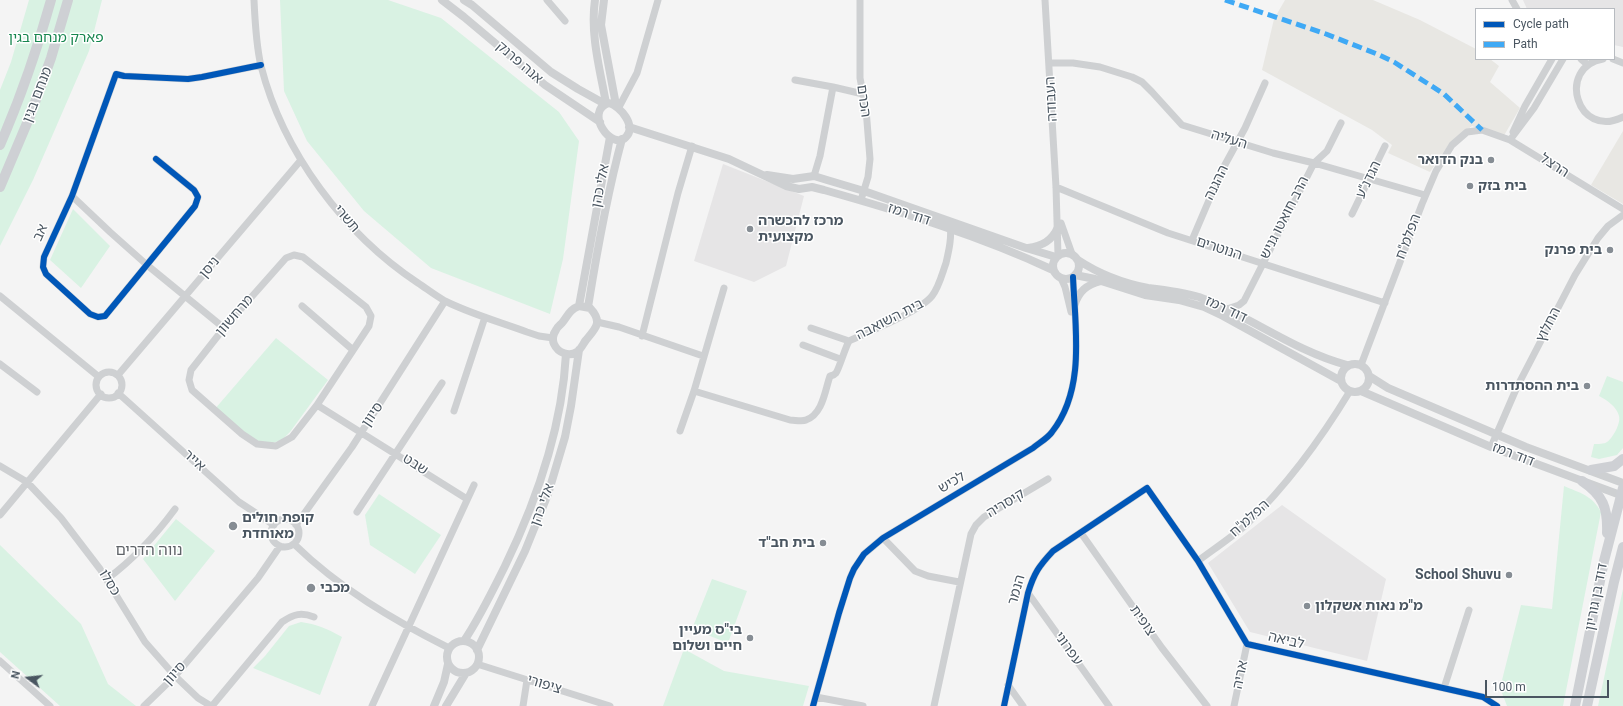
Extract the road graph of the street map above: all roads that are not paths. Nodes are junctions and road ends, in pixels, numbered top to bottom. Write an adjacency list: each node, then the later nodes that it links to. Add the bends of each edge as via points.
1 (52, 0): 36 (main road, מנחם בגין, via 36,52)
2 (68, 0): 45 (main road, מנחם בגין, via 52,58)
3 (254, 0): 19 (street, תשרי)
4 (442, 0): 28 (street, אנה פרנק, via 545,86)
5 (464, 0): 12 (street, אנה פרנק)
6 (547, 0): 13 (street)
7 (596, 0): 25 (street, via 595,42)
8 (604, 0): 26 (street, via 601,25)
9 (658, 0): 26 (street, via 636,73)
10 (860, 0): 24 (street, הכרם)
11 (1045, 0): 18 (street, העבודה)
12 (473, 2): 25 (street, אנה פרנק, via 550,72)
13 (565, 21)
14 (1551, 60): 34 (street, via 1525,106)
15 (1562, 60): 34 (street, via 1521,127)
16 (1582, 60): 20 (street)
17 (1600, 60): 20 (street)
18 (1050, 63): 35 (street, העליה, via 1100,67 1132,77 1142,82 1182,126); 46 (street, העבודה)
19 (261, 65): 40 (street, תשרי, via 275,108); 49 (street, אב, via 188,78 116,74)
20 (1588, 65): 27 (street, via 1576,83 1579,105 1595,119 1606,122)
21 (795, 80): 23 (street)
22 (1265, 83): 35 (street, ההגנה)
23 (833, 87): 24 (street); 43 (street)
24 (862, 94): 47 (street, הכרם, via 866,109 870,159)
25 (606, 104): 26 (street); 28 (street, via 600,111)
26 (617, 106): 30 (street, via 626,116)
27 (1623, 118)
28 (600, 122): 32 (street)
29 (1341, 123): 41 (street, הרב חואטו גניש, via 1327,151)
30 (629, 127): 33 (street, via 626,137); 37 (street, דוד רמז)
31 (1482, 130): 34 (street, הרצל); 48 (street, הפלמ"ח, via 1467,132 1452,146)
32 (610, 137): 33 (street); 73 (street, אלי כהן)
33 (622, 139): 75 (street, אלי כהן, via 594,266)
34 (1510, 140): 52 (street, הרצל)
35 (1237, 143): 41 (street, העליה); 57 (street, ההגנה, via 1221,172)
36 (0, 145)
37 (692, 146): 42 (street, דוד רמז); 82 (street)
38 (1385, 146): 44 (street, הגדנ"ע)
39 (156, 159): 62 (street, אב, via 198,196 195,206)
40 (301, 160): 69 (street, ניסן); 70 (street, תשרי, via 330,201 362,237 398,270)
41 (1314, 163): 44 (street, העליה); 61 (street, הרב חואטו גניש)
42 (762, 174): 43 (street, דוד רמז, via 793,179); 51 (street, דוד רמז, via 794,188 819,188)
43 (814, 176): 47 (street, דוד רמז)
44 (1369, 179): 48 (street, העליה); 53 (street, הגדנ"ע)
45 (0, 187)
46 (1056, 187): 50 (street, העבודה); 57 (street, הנוטרים)
47 (864, 191): 51 (street, הכרם); 55 (street, דוד רמז)
48 (1425, 195): 71 (street, הפלמ"ח)
49 (72, 196): 62 (street); 62 (street, אב, via 44,257 43,266 46,274 90,314 98,317 105,316)
50 (1057, 199): 56 (street, העבודה); 60 (street, העבודה, via 1062,229)
51 (862, 200): 55 (street, דוד רמז)
52 (1623, 209)
53 (1352, 214)
54 (1623, 214): 109 (street, החלוץ, via 1598,238 1575,275 1517,387)
55 (950, 224): 58 (street, דוד רמז); 63 (street, דוד רמז); 84 (street, בית השואבה, via 946,261 939,285 932,296 908,313)
56 (1058, 227): 58 (street, via 1048,242); 59 (street, העבודה)
57 (1192, 240): 61 (street, הנוטרים)
58 (1026, 248): 59 (street, דוד רמז)
59 (1057, 256): 60 (street, via 1064,253); 63 (street)
60 (1075, 257): 64 (street, via 1079,268); 76 (street, דוד רמז, via 1112,278 1187,294)
61 (1262, 262): 71 (street, הנוטרים); 76 (street, הרב חואטו גניש, via 1244,301)
62 (147, 265): 69 (street)
63 (1053, 270): 65 (street)
64 (1074, 276): 65 (street); 66 (street, דוד רמז); 74 (street, לכיש)
65 (1061, 278): 81 (street, לכיש)
66 (1101, 281): 74 (street, via 1083,289); 97 (street, דוד רמז, via 1129,291 1204,307)
67 (724, 288): 89 (street)
68 (0, 296): 96 (street)
69 (186, 296): 79 (street); 94 (street, ניסן)
70 (445, 301): 77 (street, תשרי); 108 (street, סיוון)
71 (1385, 303): 92 (street, הפלמ"ח)
72 (302, 306): 86 (street)
73 (578, 306): 75 (street); 83 (street, via 569,312)
74 (1074, 306): 81 (street, לכיש)
75 (588, 307): 78 (street, via 594,313)
76 (1226, 309): 93 (street, דוד רמז, via 1314,355)
77 (485, 317): 83 (street, תשרי, via 539,336); 106 (street)
78 (597, 322): 82 (street); 87 (street, via 594,331)
79 (224, 328): 86 (street, מרחשוון, via 286,258 294,255 303,257 366,307 371,316 370,326); 105 (street, מרחשוון, via 191,370 188,380 192,390 242,434 257,444 276,446 292,437)
80 (811, 328): 84 (street)
81 (1075, 332): 129 (street, לכיש, via 1073,385 1065,412 1052,433 1028,452)
82 (642, 336): 89 (street)
83 (553, 338): 88 (street, via 559,352)
84 (849, 341): 90 (street, בית השואבה)
85 (803, 345): 90 (street)
86 (353, 350): 105 (street)
87 (578, 350): 88 (street); 144 (street, אלי כהן, via 565,437 548,494 525,551)
88 (566, 354): 141 (street, אלי כהן, via 560,403 540,482 481,616)
89 (703, 356): 99 (street)
90 (840, 359): 99 (street, בית השואבה, via 837,372 830,376 820,407 815,415 805,421 790,420)
91 (0, 364): 101 (street)
92 (1360, 364): 93 (street); 95 (street)
93 (1347, 366): 97 (street, via 1341,372)
94 (118, 375): 96 (street, via 110,372); 103 (street, via 122,386)
95 (1369, 376): 100 (street, via 1368,384); 109 (street, דוד רמז, via 1388,388)
96 (99, 377): 104 (street, via 96,384)
97 (1341, 381): 102 (street)
98 (442, 383): 111 (street)
99 (694, 391): 107 (street)
100 (1362, 391): 102 (street); 110 (street, דוד רמז)
101 (37, 392)
102 (1350, 392): 134 (street, הפלמ"ח, via 1332,421 1272,499 1245,525)
103 (118, 393): 104 (street, via 108,397); 126 (street, אייר, via 239,502)
104 (101, 394): 117 (street)
105 (317, 405): 108 (street, שבט)
106 (454, 411)
107 (680, 431)
108 (361, 432): 111 (street, שבט); 127 (street, סיוון)
109 (1497, 434): 110 (street, החלוץ); 114 (street, דוד רמז)
110 (1491, 447): 116 (street, דוד רמז)
111 (396, 453): 122 (street, שבט); 124 (street)
112 (1623, 459): 114 (main road, via 1614,466)
113 (0, 466): 117 (street, כסלו)
114 (1591, 470): 118 (street, דוד רמז)
115 (1048, 479): 136 (street, קיסריה, via 997,508 976,525 971,534)
116 (1582, 481): 121 (street, דוד רמז); 133 (main road, via 1594,489 1604,503 1608,526)
117 (27, 482): 125 (street); 135 (street, כסלו, via 78,539)
118 (1623, 483)
119 (474, 485): 122 (street)
120 (1148, 488): 128 (street, הנמר); 134 (street, לביאה)
121 (1622, 493): 133 (main road, דוד בן גוריון)
122 (467, 499): 140 (street)
123 (175, 509): 135 (street, via 126,565)
124 (357, 512)
125 (0, 515)
126 (274, 525): 127 (street, via 281,520 289,520); 131 (street, via 272,537)
127 (296, 525): 130 (street, via 298,537)
128 (1080, 534): 137 (street, הנמר, via 1042,562 1033,575); 168 (street, צופית)
129 (883, 538): 136 (street, via 915,571); 153 (street, לכיש, via 864,554 850,578 838,612)
130 (294, 544): 131 (street); 140 (street, via 338,581)
131 (280, 546): 149 (street, סיוון, via 258,578)
132 (1623, 547): 172 (main road, דוד בן גוריון)
133 (1606, 550): 171 (main road, דוד בן גוריון)
134 (1198, 561): 142 (street, לביאה)
135 (107, 579): 149 (street, כסלו, via 145,642)
136 (959, 582): 164 (street, קיסריה)
137 (1028, 593): 151 (street, הנמר); 167 (street, עפרוני)
138 (1469, 610): 152 (street)
139 (314, 617): 156 (street, via 300,613 282,622)
140 (408, 627): 143 (street); 157 (street)
141 (464, 641): 143 (street); 144 (street)
142 (1247, 644): 152 (street, לביאה); 169 (street, אריה)
143 (449, 648): 146 (street)
144 (477, 650): 147 (street)
145 (0, 661): 154 (street)
146 (448, 664): 148 (street, via 456,671); 158 (street)
147 (477, 664): 148 (street); 150 (street, ציפורי)
148 (466, 673): 159 (street)
149 (175, 676): 155 (street, סיוון); 156 (street, כסלו, via 198,698)
150 (527, 680): 160 (street); 161 (street, ציפורי)
151 (1008, 685): 165 (street, הנמר); 166 (street)
152 (1444, 688): 170 (street, לביאה, via 1483,697)
153 (816, 697): 162 (street, לכיש); 163 (street)
154 (50, 706)
155 (144, 706)
156 (212, 706)
157 (372, 706)
158 (434, 706)
159 (446, 706)
160 (523, 706)
161 (610, 706)
162 (814, 706)
163 (863, 706)
164 (934, 706)
165 (1004, 706)
166 (1023, 706)
167 (1109, 706)
168 (1207, 706)
169 (1234, 706)
170 (1496, 706)
171 (1575, 706)
172 (1588, 706)

